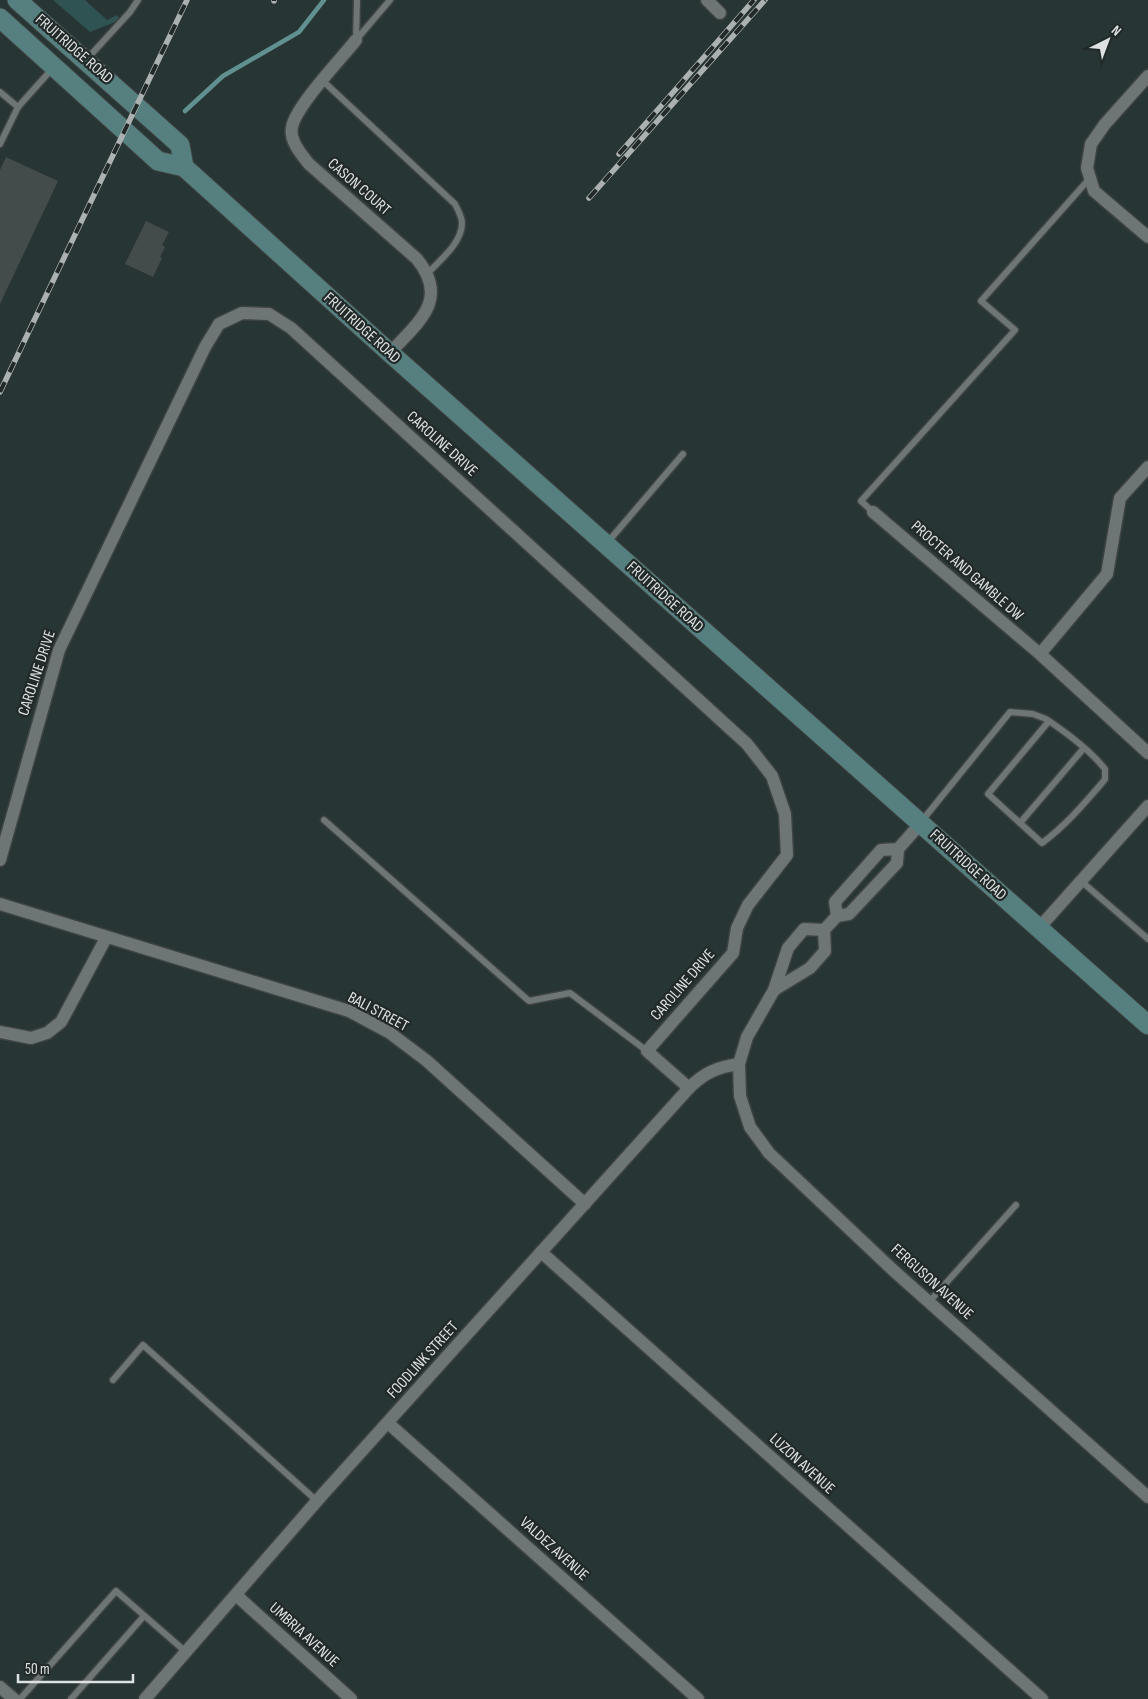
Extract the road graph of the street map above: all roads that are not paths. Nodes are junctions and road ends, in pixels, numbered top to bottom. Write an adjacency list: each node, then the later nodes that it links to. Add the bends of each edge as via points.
1 (17, 0): 9 (main road, FRUITRIDGE ROAD)
2 (138, 0): 9 (lane)
3 (358, 0): 8 (lane)
4 (390, 0): 8 (lane)
5 (707, 0): 6 (street)
6 (720, 12)
7 (1, 21): 10 (main road, FRUITRIDGE ROAD)
8 (356, 40): 12 (street, CASON COURT)
9 (86, 60): 16 (main road, FRUITRIDGE ROAD, via 180,144)
10 (54, 67): 14 (lane); 16 (main road, FRUITRIDGE ROAD, via 158,161)
11 (1148, 76): 17 (street, via 1090,144 1087,168)
12 (323, 81): 19 (street, CASON COURT, via 300,108 291,128 296,148 309,164 417,259); 19 (lane, via 455,204 462,221 460,233)
13 (0, 92): 14 (lane)
14 (18, 107): 15 (lane)
15 (0, 144)
16 (184, 167): 20 (main road, FRUITRIDGE ROAD)
17 (1090, 178): 18 (street, via 1094,191); 23 (lane, via 981,301 1015,330 861,501)
18 (1148, 237)
19 (428, 273): 20 (street, via 432,298 422,317)
20 (390, 353): 24 (main road, FRUITRIDGE ROAD)
21 (683, 454): 24 (lane)
22 (1148, 467): 25 (street, via 1120,498 1106,574)
23 (873, 512): 25 (street, PROCTER AND GAMBLE DW)
24 (606, 544): 31 (main road, FRUITRIDGE ROAD)
25 (1040, 654): 28 (street, PROCTER AND GAMBLE DW)
26 (1049, 721): 27 (lane); 31 (lane, via 1033,714 1010,712); 32 (lane, via 988,794)
27 (1084, 748): 32 (lane); 32 (lane, via 1100,763 1106,774 1073,817 1042,843)
28 (1148, 753)
29 (1148, 806): 35 (street)
30 (324, 820): 45 (lane, via 529,1001 570,993)
31 (921, 823): 33 (street); 38 (main road, FRUITRIDGE ROAD)
32 (1020, 823)
33 (898, 849): 37 (street, via 897,863 849,914); 37 (street, via 881,850 835,902)
34 (0, 860): 45 (street, CAROLINE DRIVE, via 59,650 205,347 219,324 242,313 269,314 291,328 747,744 772,776 785,814 787,855 748,905 736,928 733,953)
35 (1081, 881): 38 (street); 41 (lane)
36 (0, 904): 40 (street, BALI STREET)
37 (837, 916): 39 (street)
38 (1039, 928): 43 (main road, FRUITRIDGE ROAD)
39 (824, 930): 42 (street, via 825,951 810,968); 42 (street, FERGUSON AVENUE, via 804,929 788,948)
40 (106, 938): 44 (street, via 61,1022 47,1033 31,1038); 48 (street, BALI STREET, via 348,1011 390,1033 427,1061)
41 (1148, 939)
42 (774, 990): 46 (street, FERGUSON AVENUE, via 747,1037)
43 (1148, 1025)
44 (0, 1032)
45 (647, 1051): 47 (street)
46 (739, 1064): 47 (street, FOODLINK STREET, via 720,1066 702,1074); 51 (street, FERGUSON AVENUE, via 740,1096 750,1127 769,1153)
47 (689, 1088): 48 (street, FOODLINK STREET)
48 (585, 1204): 50 (street, FOODLINK STREET)
49 (1016, 1205): 51 (lane)
50 (541, 1252): 53 (street, FOODLINK STREET); 66 (street, LUZON AVENUE)
51 (929, 1302): 54 (street, FERGUSON AVENUE)
52 (113, 1380): 55 (lane, via 143,1346)
53 (388, 1422): 55 (street, FOODLINK STREET); 65 (street, VALDEZ AVENUE)
54 (1148, 1497)
55 (317, 1501): 56 (street, FOODLINK STREET)
56 (236, 1595): 58 (street, FOODLINK STREET); 64 (street, UMBRIA AVENUE)
57 (144, 1616): 58 (lane); 61 (lane, via 116,1591); 62 (lane)
58 (186, 1652): 63 (street, FOODLINK STREET)
59 (0, 1686): 60 (street)
60 (14, 1699)
61 (20, 1699)
62 (71, 1699)
63 (145, 1699)
64 (351, 1699)
65 (698, 1699)
66 (1042, 1699)

